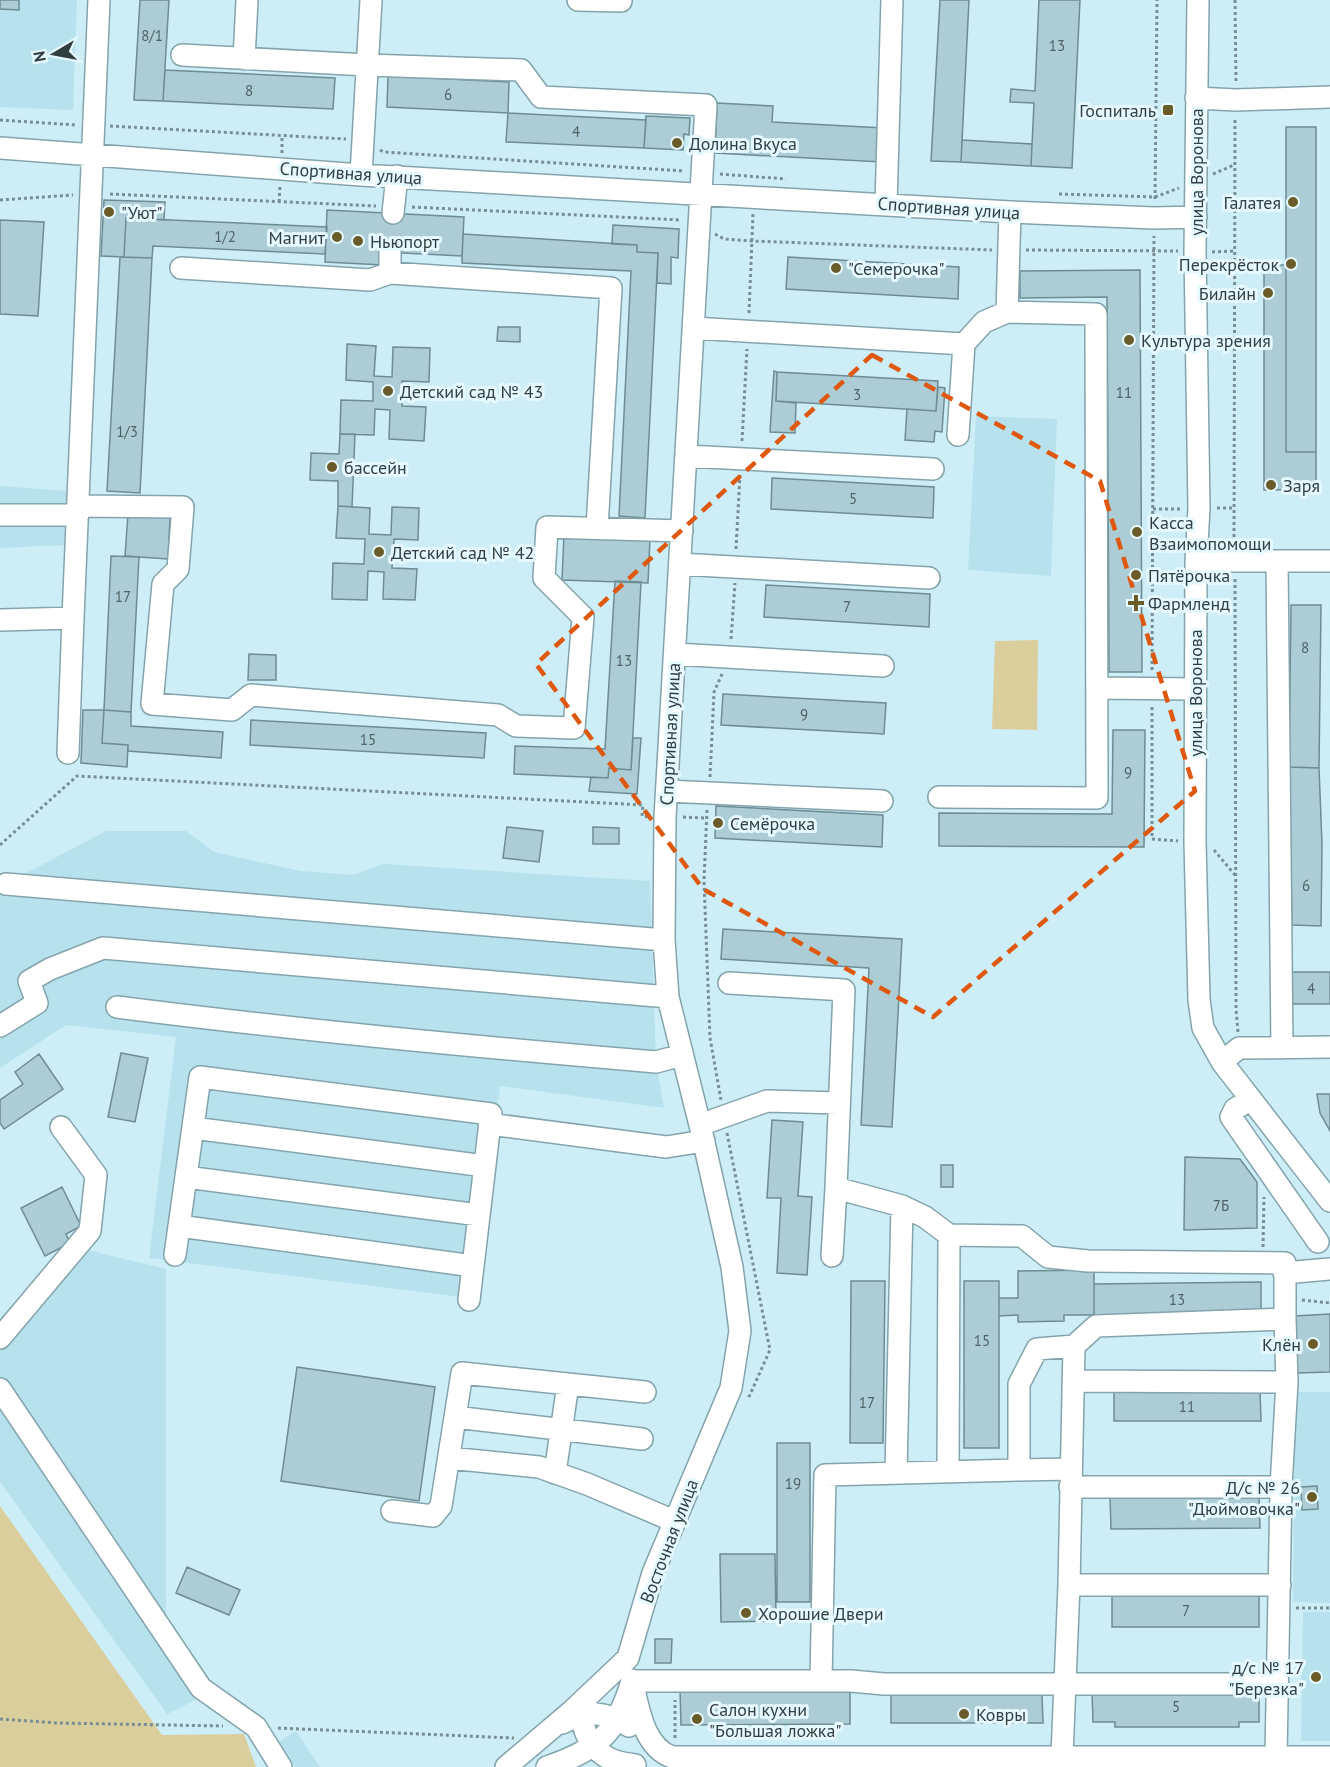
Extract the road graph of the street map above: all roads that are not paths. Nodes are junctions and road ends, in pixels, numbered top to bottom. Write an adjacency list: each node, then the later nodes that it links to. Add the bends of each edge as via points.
1 (99, 0): 14 (street)
2 (247, 0): 9 (street)
3 (371, 0): 10 (street)
4 (578, 0): 7 (street)
5 (892, 0): 18 (street)
6 (1198, 0): 12 (street, улица Воронова)
7 (621, 1)
8 (182, 55): 9 (street)
9 (244, 59): 10 (street)
10 (367, 65): 15 (street); 17 (street, via 521,70 541,97 706,105)
11 (1330, 96): 12 (street)
12 (1196, 98): 21 (street, улица Воронова)
13 (0, 148): 14 (street, Спортивная улица)
14 (93, 154): 15 (street, Спортивная улица); 29 (street)
15 (361, 175): 16 (street, Спортивная улица)
16 (397, 177): 17 (street, Спортивная улица); 19 (street)
17 (702, 194): 18 (street, Спортивная улица); 24 (street, Спортивная улица)
18 (886, 204): 20 (street, Спортивная улица)
19 (394, 210)
20 (1010, 212): 21 (street, Спортивная улица); 23 (street)
21 (1196, 217): 33 (street, улица Воронова)
22 (181, 268): 31 (street, via 370,280 390,263 611,288)
23 (1007, 312): 25 (street, via 984,322); 42 (street, via 1096,314)
24 (694, 328): 25 (street); 27 (street, Спортивная улица)
25 (964, 344): 26 (street)
26 (958, 435)
27 (686, 456): 28 (street); 32 (street, Спортивная улица)
28 (933, 469)
29 (78, 511): 30 (street); 31 (street, via 183,507 178,569 163,584 152,704 232,710 251,695 498,715 516,726 574,728 583,617 544,578 547,526); 38 (street)
30 (0, 515)
31 (597, 528): 32 (street)
32 (682, 531): 36 (street, Спортивная улица)
33 (1196, 561): 35 (street); 43 (street, улица Воронова)
34 (1330, 561): 35 (street)
35 (1277, 562): 55 (street)
36 (680, 564): 37 (street); 40 (street, Спортивная улица)
37 (929, 578)
38 (73, 618): 39 (street); 44 (street)
39 (0, 620)
40 (675, 654): 41 (street); 45 (street, Спортивная улица)
41 (883, 666)
42 (1097, 687): 43 (street); 46 (street, via 1097,798)
43 (1195, 689): 57 (street, улица Воронова, via 1199,1000 1203,1028)
44 (68, 753)
45 (667, 791): 47 (street); 49 (street, Спортивная улица)
46 (939, 798)
47 (882, 801)
48 (6, 884): 49 (street)
49 (664, 940): 51 (street, Спортивная улица)
50 (729, 983): 59 (street, via 844,990)
51 (668, 997): 53 (street, via 103,948 29,981 37,1003); 56 (street, Спортивная улица)
52 (117, 1007): 56 (street, via 224,1021 656,1062)
53 (2, 1019)
54 (1330, 1047): 55 (street)
55 (1282, 1048): 57 (street, via 1239,1048)
56 (682, 1055): 63 (street, Спортивная улица)
57 (1222, 1062): 58 (street, улица Воронова)
58 (1251, 1099): 67 (street, улица Воронова); 72 (street, via 1235,1109 1231,1118)
59 (839, 1103): 63 (street, via 767,1101 724,1116); 66 (street)
60 (489, 1124): 62 (street, via 490,1114 200,1077); 63 (street, via 666,1147); 64 (street)
61 (61, 1127): 81 (street, via 96,1175 90,1230)
62 (193, 1128): 64 (street); 65 (street)
63 (702, 1133): 76 (street, Спортивная улица)
64 (484, 1166): 69 (street)
65 (186, 1177): 69 (street); 70 (street)
66 (836, 1188): 68 (street); 74 (street)
67 (1330, 1201)
68 (902, 1206): 71 (street); 95 (street)
69 (479, 1215): 75 (street)
70 (179, 1226): 73 (street); 75 (street)
71 (949, 1235): 78 (street, via 1022,1236 1048,1257 1088,1261 1284,1263); 93 (street)
72 (1318, 1242)
73 (175, 1255)
74 (832, 1256)
75 (473, 1266): 79 (street)
76 (732, 1267): 99 (street, Восточная улица, via 740,1331 731,1388)
77 (1330, 1269): 78 (street)
78 (1284, 1274): 80 (street)
79 (469, 1300)
80 (1285, 1319): 82 (street, via 1096,1326); 84 (street)
81 (0, 1338)
82 (1074, 1346): 83 (street); 92 (street, via 1037,1349 1019,1384)
83 (1073, 1381): 84 (street); 96 (street)
84 (1287, 1382): 97 (street)
85 (568, 1384): 87 (street); 88 (street, via 462,1372); 89 (street)
86 (0, 1389): 119 (street, via 201,1688 256,1727)
87 (645, 1392)
88 (455, 1416): 89 (street); 91 (street)
89 (561, 1430): 90 (street); 94 (street)
90 (642, 1439)
91 (448, 1458): 94 (street, via 538,1467); 98 (street, via 441,1506 433,1516)
92 (1019, 1470): 93 (street); 96 (street)
93 (948, 1472): 95 (street)
94 (555, 1473): 99 (street)
95 (896, 1473): 104 (street, via 825,1475)
96 (1071, 1478): 97 (street); 100 (street)
97 (1281, 1487): 101 (street)
98 (392, 1511)
99 (674, 1521): 102 (street, Восточная улица, via 652,1573)
100 (1069, 1585): 101 (street); 105 (street)
101 (1280, 1585): 106 (street)
102 (628, 1658): 103 (street); 107 (street)
103 (632, 1681): 104 (street); 109 (street); 111 (street)
104 (821, 1681): 105 (street)
105 (1066, 1683): 106 (street); 114 (street)
106 (1278, 1684): 115 (street)
107 (589, 1694): 108 (street); 110 (street)
108 (583, 1715): 109 (street, via 600,1713); 110 (street); 112 (street, via 583,1728)
109 (617, 1719): 111 (street); 112 (street)
110 (530, 1739): 120 (street)
111 (653, 1745): 113 (street, via 664,1754)
112 (594, 1747): 118 (street); 121 (street)
113 (677, 1749): 117 (street); 118 (street)
114 (1062, 1756): 115 (street); 117 (street)
115 (1276, 1756): 116 (street)
116 (1330, 1757)
117 (977, 1762)
118 (625, 1766)
119 (281, 1767)
120 (506, 1767)
121 (548, 1767)

